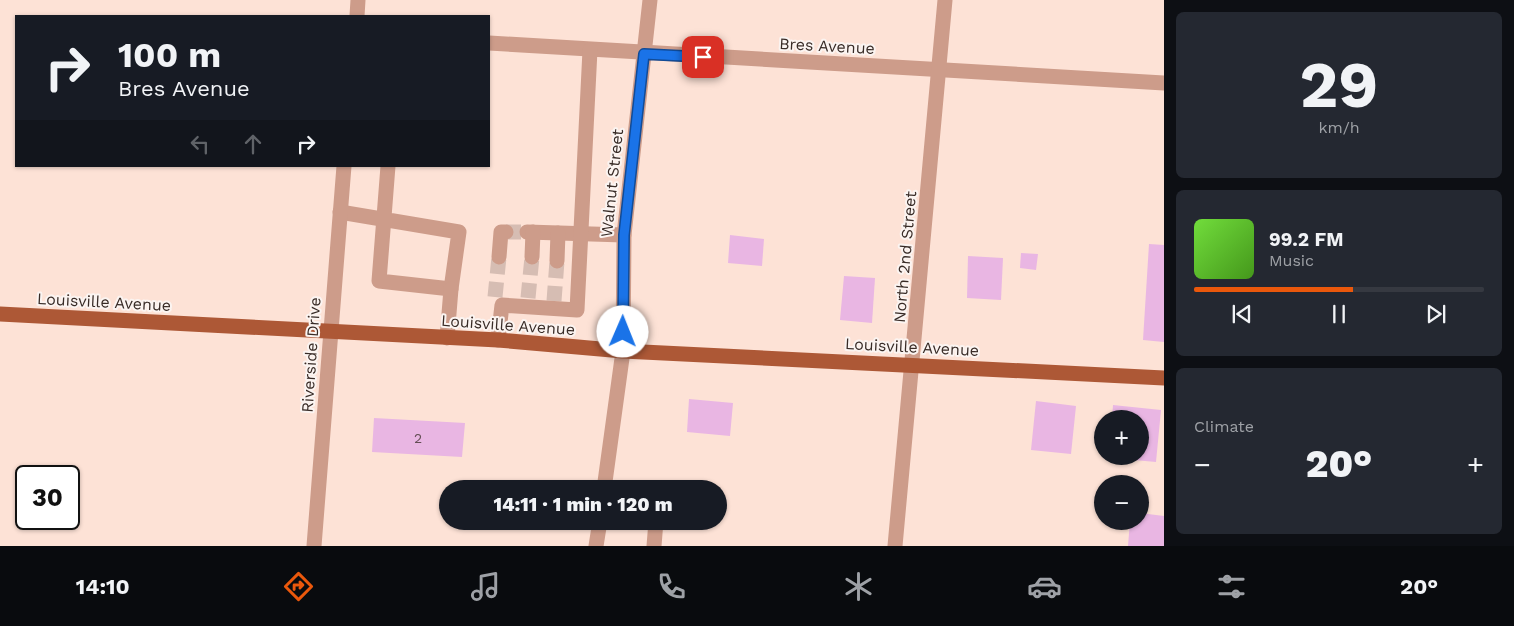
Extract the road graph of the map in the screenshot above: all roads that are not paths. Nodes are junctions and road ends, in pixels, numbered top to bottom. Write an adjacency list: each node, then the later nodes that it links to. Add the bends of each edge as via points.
1 (358, 0): 4 (street)
2 (650, 0): 7 (street, Walnut Street)
3 (945, 0): 8 (street, North 2nd Street)
4 (357, 15)
5 (490, 43): 6 (street, Bres Avenue)
6 (590, 50): 7 (street, Bres Avenue); 16 (street)
7 (644, 54): 8 (street, Bres Avenue); 17 (street, Walnut Street)
8 (939, 70): 9 (street, Bres Avenue); 27 (street, North 2nd Street)
9 (1164, 83)
10 (344, 167): 12 (street, Riverside Drive)
11 (388, 167): 13 (street)
12 (340, 212): 13 (street); 23 (street, Riverside Drive)
13 (384, 219): 21 (street, via 379,281); 21 (street, via 460,232)
14 (506, 232): 18 (street, via 501,232)
15 (558, 233): 16 (street); 19 (street, via 530,232); 20 (street)
16 (581, 234): 17 (street); 25 (street, via 577,310 553,304 498,301)
17 (624, 235): 26 (street, Walnut Street)
18 (500, 257)
19 (532, 257)
20 (556, 260)
21 (451, 289): 24 (street)
22 (0, 314): 23 (main road, Louisville Avenue)
23 (330, 331): 24 (main road, Louisville Avenue); 32 (street, Riverside Drive)
24 (447, 338): 25 (main road, Louisville Avenue)
25 (498, 340): 26 (main road, Louisville Avenue)
26 (623, 351): 27 (main road, Louisville Avenue); 29 (street, Walnut Street)
27 (913, 365): 28 (main road, Louisville Avenue); 35 (street, North 2nd Street)
28 (1164, 378)
29 (605, 480)
30 (599, 530): 33 (street)
31 (655, 530): 34 (street)
32 (314, 546)
33 (596, 546)
34 (654, 546)
35 (894, 546)

